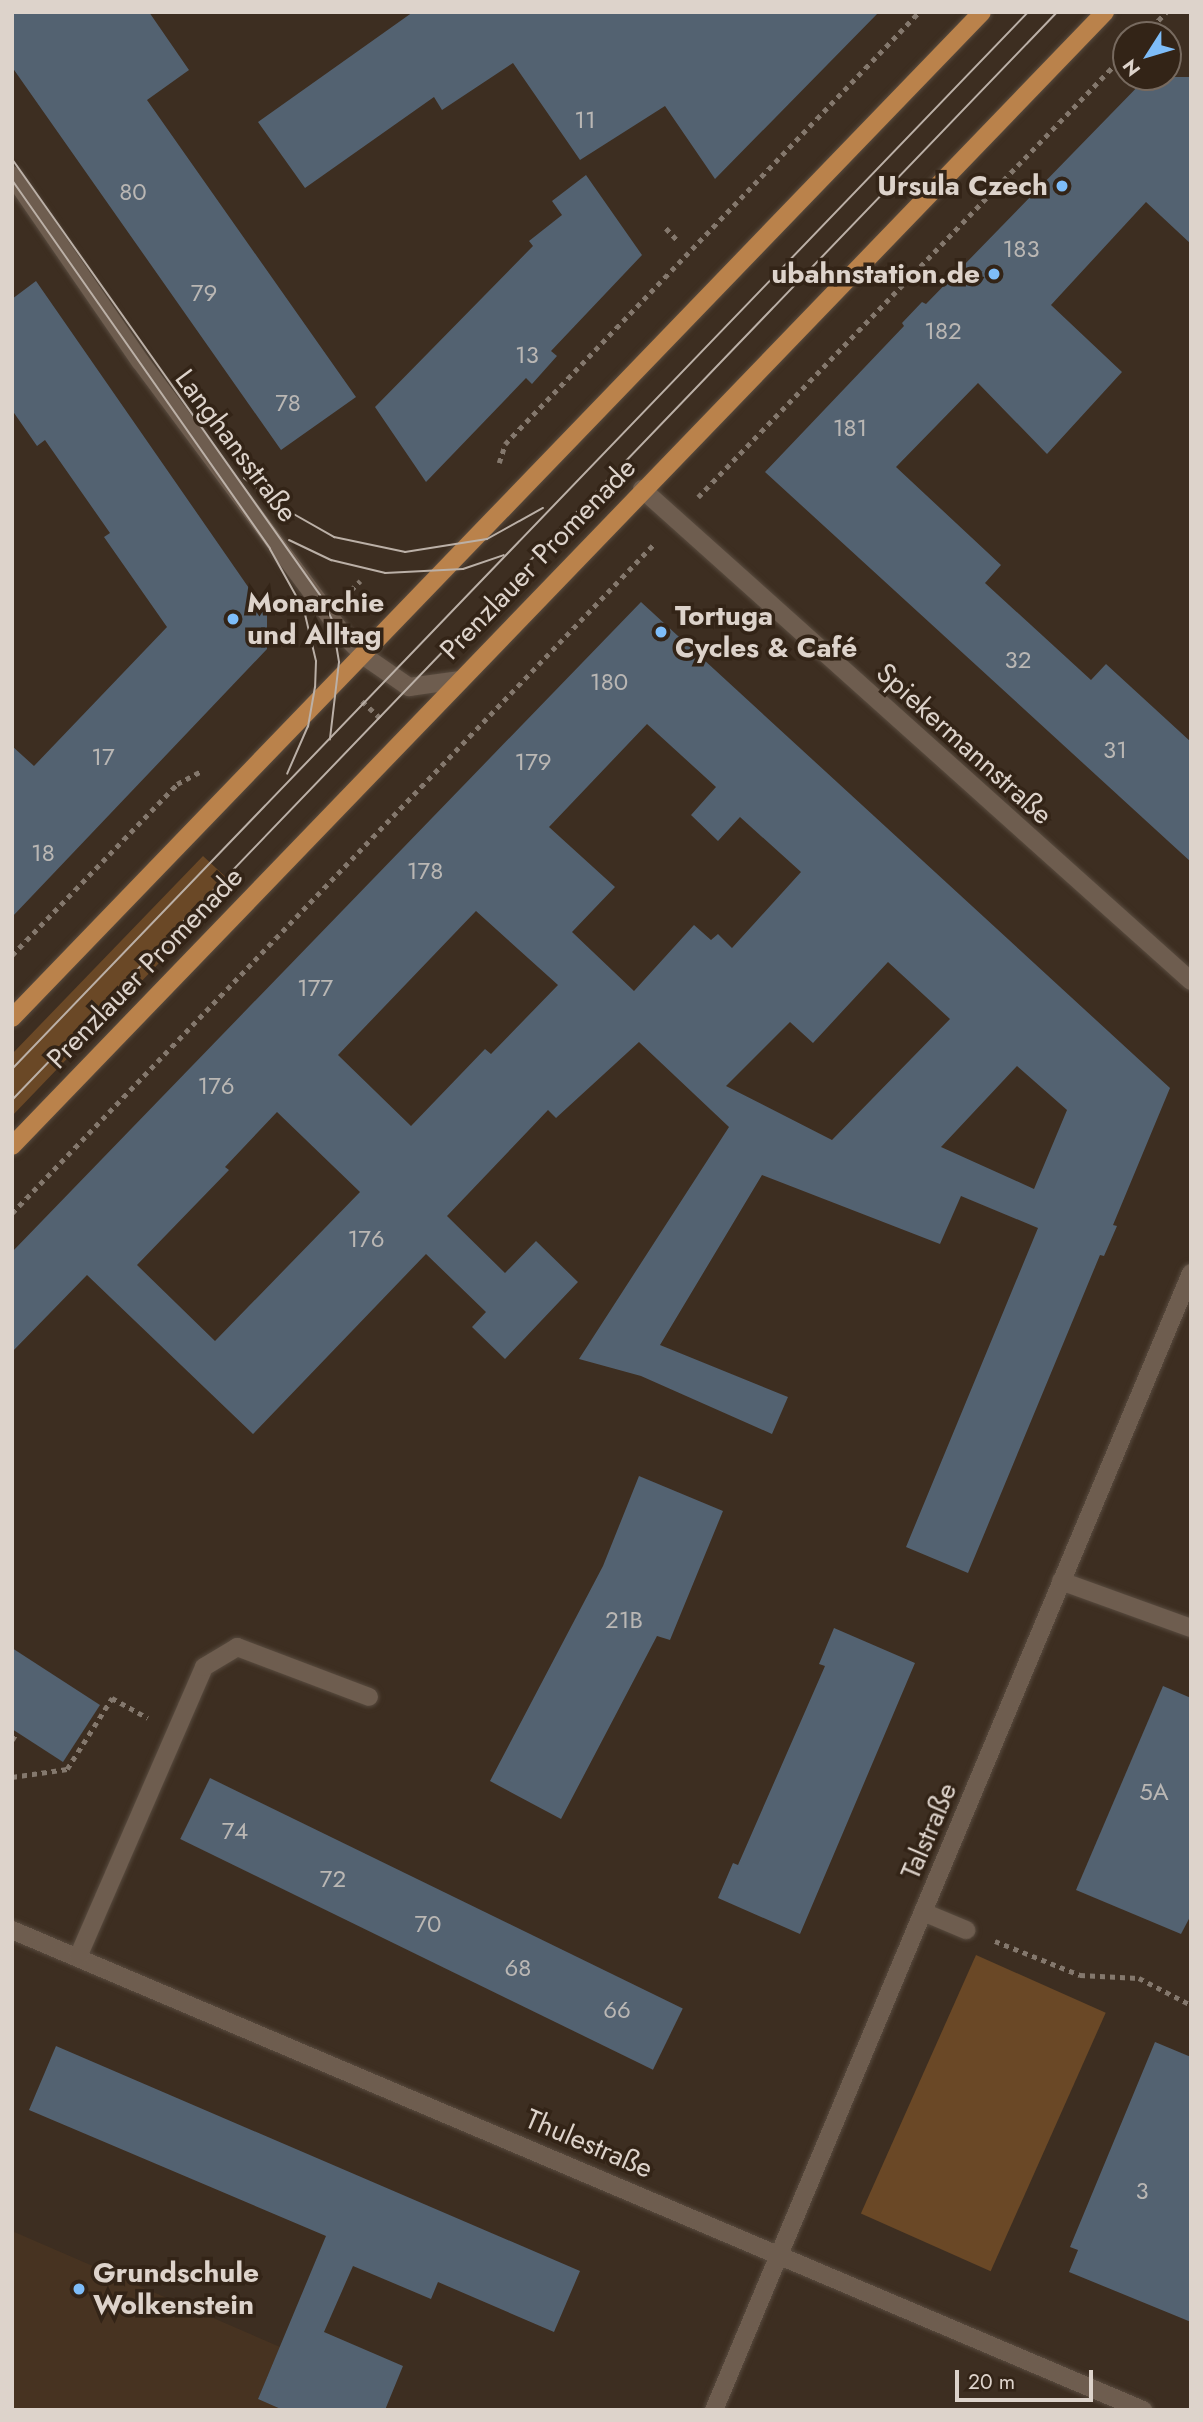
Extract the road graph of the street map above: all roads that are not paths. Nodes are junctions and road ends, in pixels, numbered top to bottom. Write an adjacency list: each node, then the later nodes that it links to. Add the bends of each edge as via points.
1 (982, 12): 5 (main road, Prenzlauer Promenade)
2 (1105, 12): 4 (main road, Prenzlauer Promenade)
3 (12, 176): 5 (street, Langhansstraße, via 187,426 327,614)
4 (642, 489): 6 (main road, Prenzlauer Promenade); 7 (street, Spiekermannstraße)
5 (364, 656): 6 (street, Langhansstraße, via 409,687); 8 (main road, Prenzlauer Promenade)
6 (458, 680): 9 (main road, Prenzlauer Promenade)
7 (1191, 981)
8 (12, 1018)
9 (12, 1146)
10 (1191, 1273): 11 (street, Talstraße)
11 (1061, 1581): 12 (street); 14 (street, Talstraße)
12 (1191, 1628)
13 (369, 1697): 17 (street, via 237,1647 204,1667)
14 (923, 1912): 16 (street); 18 (street, Talstraße)
15 (12, 1930): 17 (street, Thulestraße)
16 (966, 1930)
17 (78, 1957): 18 (street, Thulestraße)
18 (779, 2253): 19 (street, Talstraße); 20 (street, Thulestraße)
19 (714, 2410)
20 (1143, 2410)

